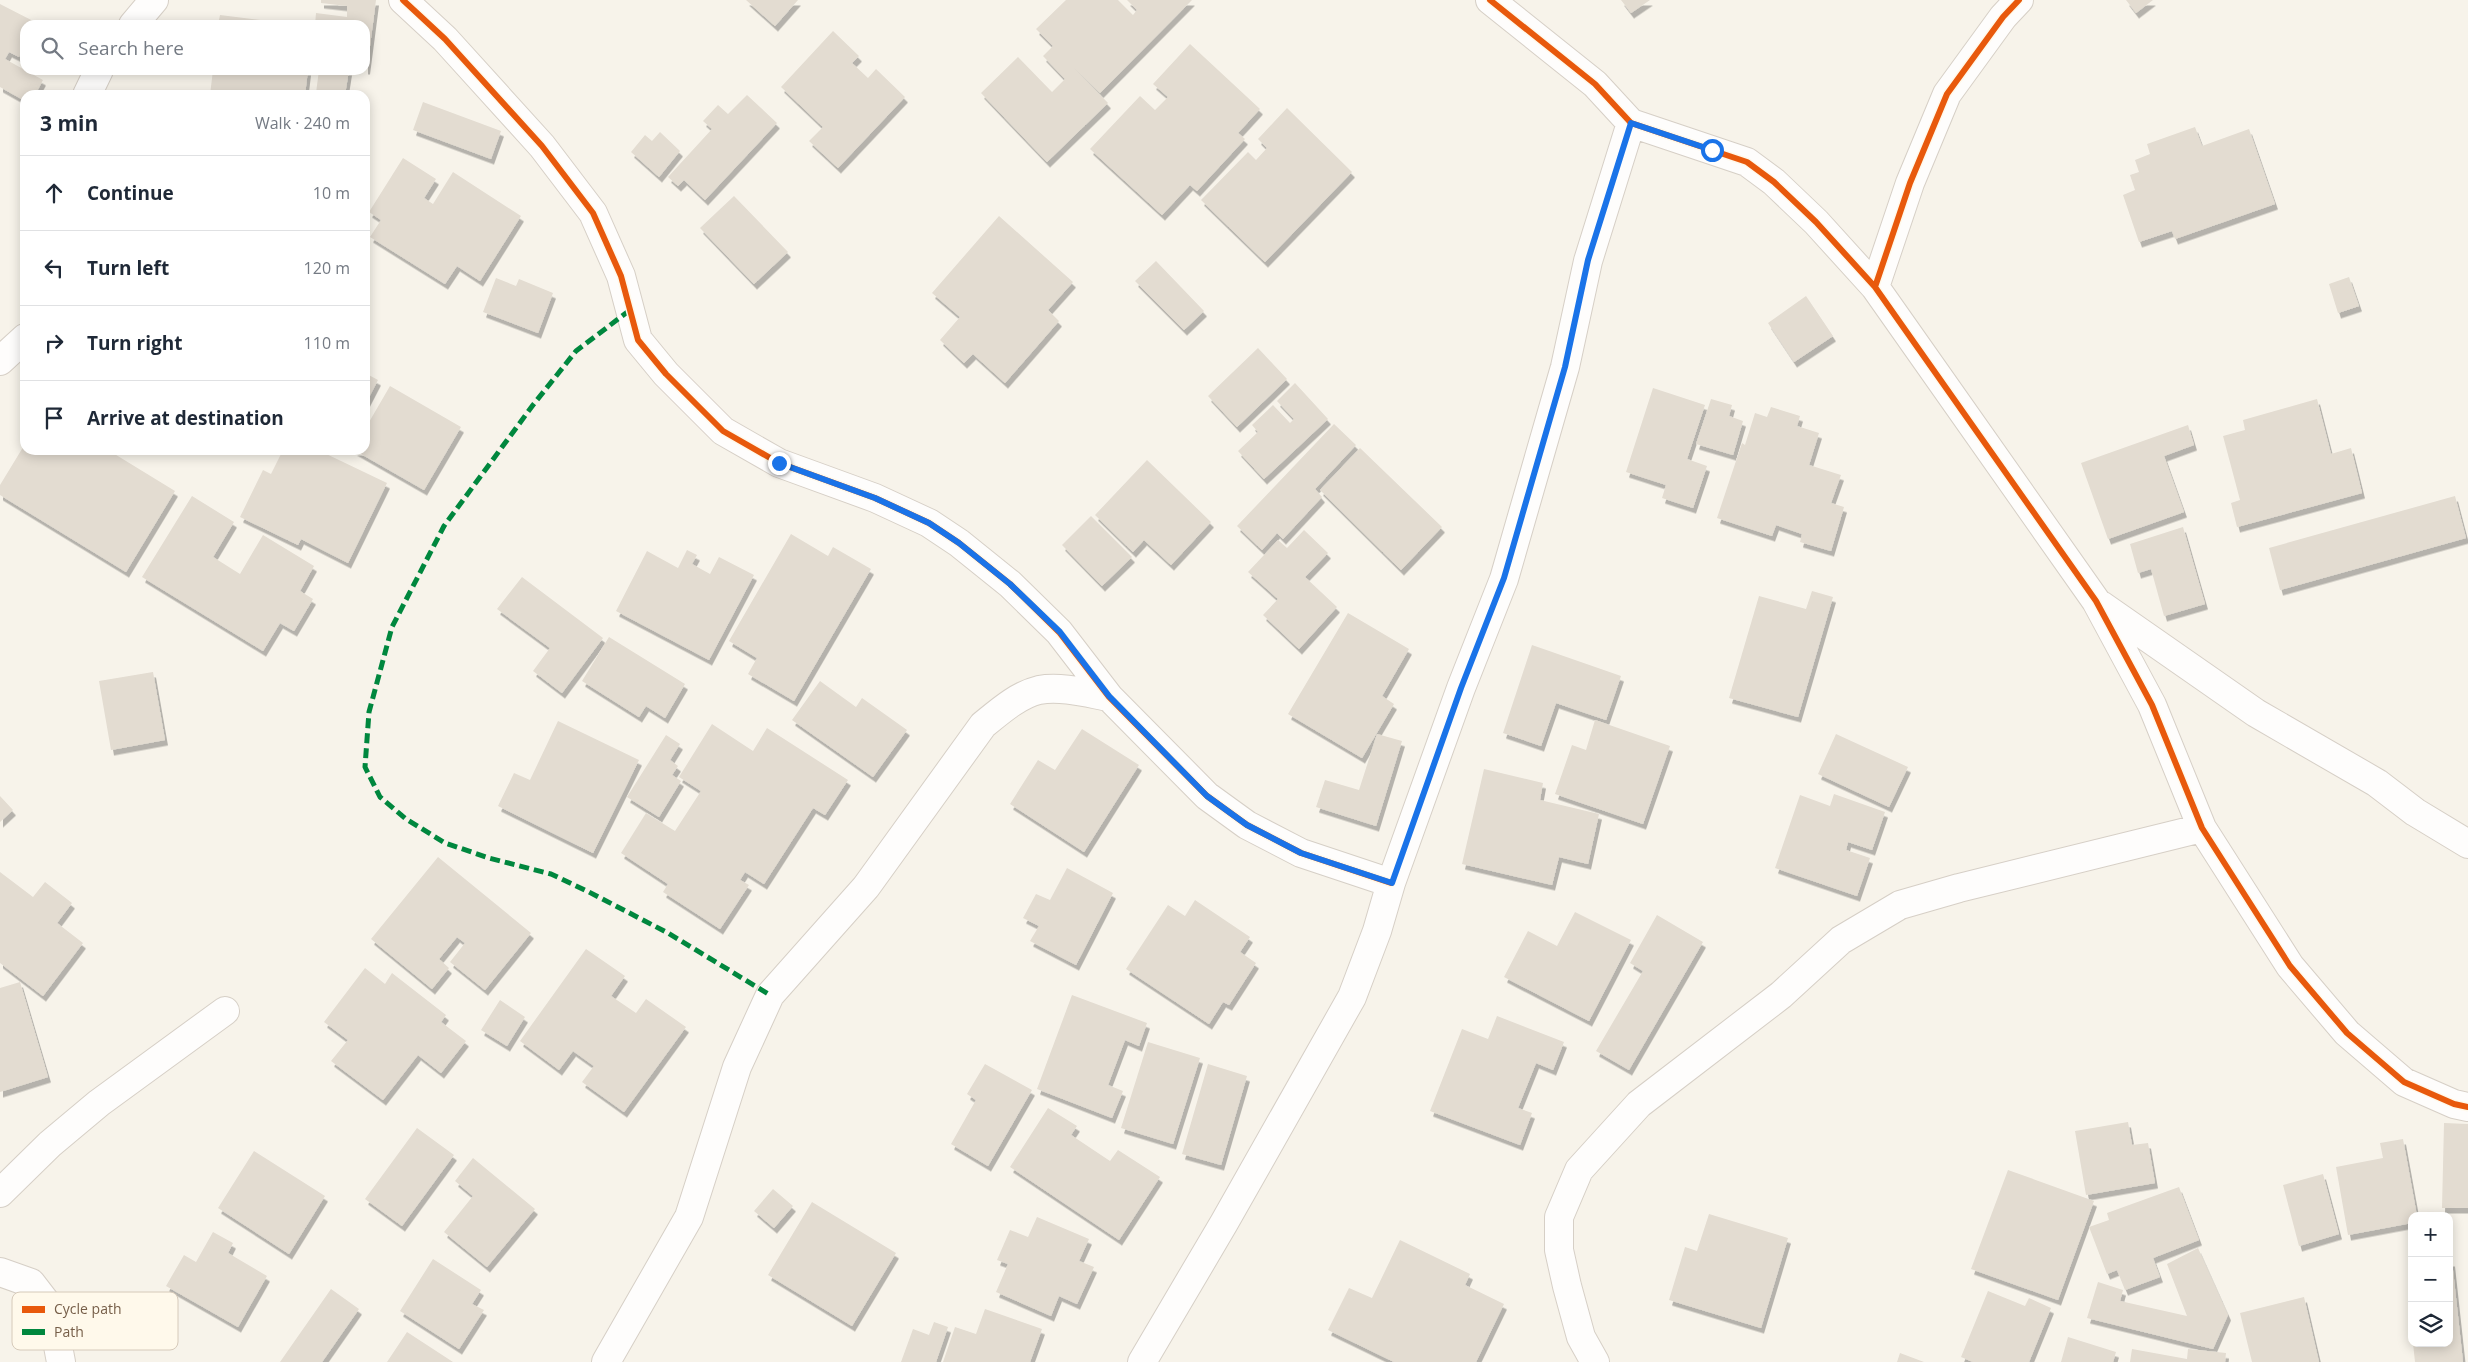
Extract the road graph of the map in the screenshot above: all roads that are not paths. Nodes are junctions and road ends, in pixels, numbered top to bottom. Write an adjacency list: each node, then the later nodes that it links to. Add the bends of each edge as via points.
1 (154, 0): 5 (street)
2 (403, 0): 13 (street, via 445,39 542,146 593,213 621,276 638,340 666,374 723,431 779,463 875,498 929,523 959,543 1010,584 1060,632)
3 (1490, 0): 8 (street, via 1595,84)
4 (2019, 0): 9 (street, via 1946,94 1910,183)
5 (137, 20)
6 (97, 75): 7 (street)
7 (89, 90)
8 (1631, 123): 9 (street, via 1747,162 1774,182 1816,222); 16 (street, via 1588,260 1565,367 1504,578)
9 (1875, 287): 12 (street)
10 (20, 343): 11 (street)
11 (0, 361)
12 (2096, 601): 14 (street, via 2152,705); 15 (street, via 2256,714 2377,783 2415,812)
13 (1109, 696): 16 (street, via 1207,796 1247,825 1301,853); 22 (street, via 1038,690 1007,706 983,725 866,887 770,994 737,1067 689,1217)
14 (2202, 828): 18 (street, via 2290,966 2347,1033 2404,1082 2454,1104); 24 (street, via 1900,905 1841,940 1781,996 1639,1104 1580,1170 1559,1218 1559,1250 1567,1286 1581,1337)
15 (2468, 844)
16 (1392, 883): 23 (street, via 1378,931 1352,997)
17 (225, 1011): 19 (street, via 99,1103 50,1144)
18 (2468, 1106)
19 (0, 1193)
20 (0, 1272): 21 (street, via 31,1283)
21 (38, 1292)
22 (606, 1362)
23 (1142, 1362)
24 (1595, 1362)

